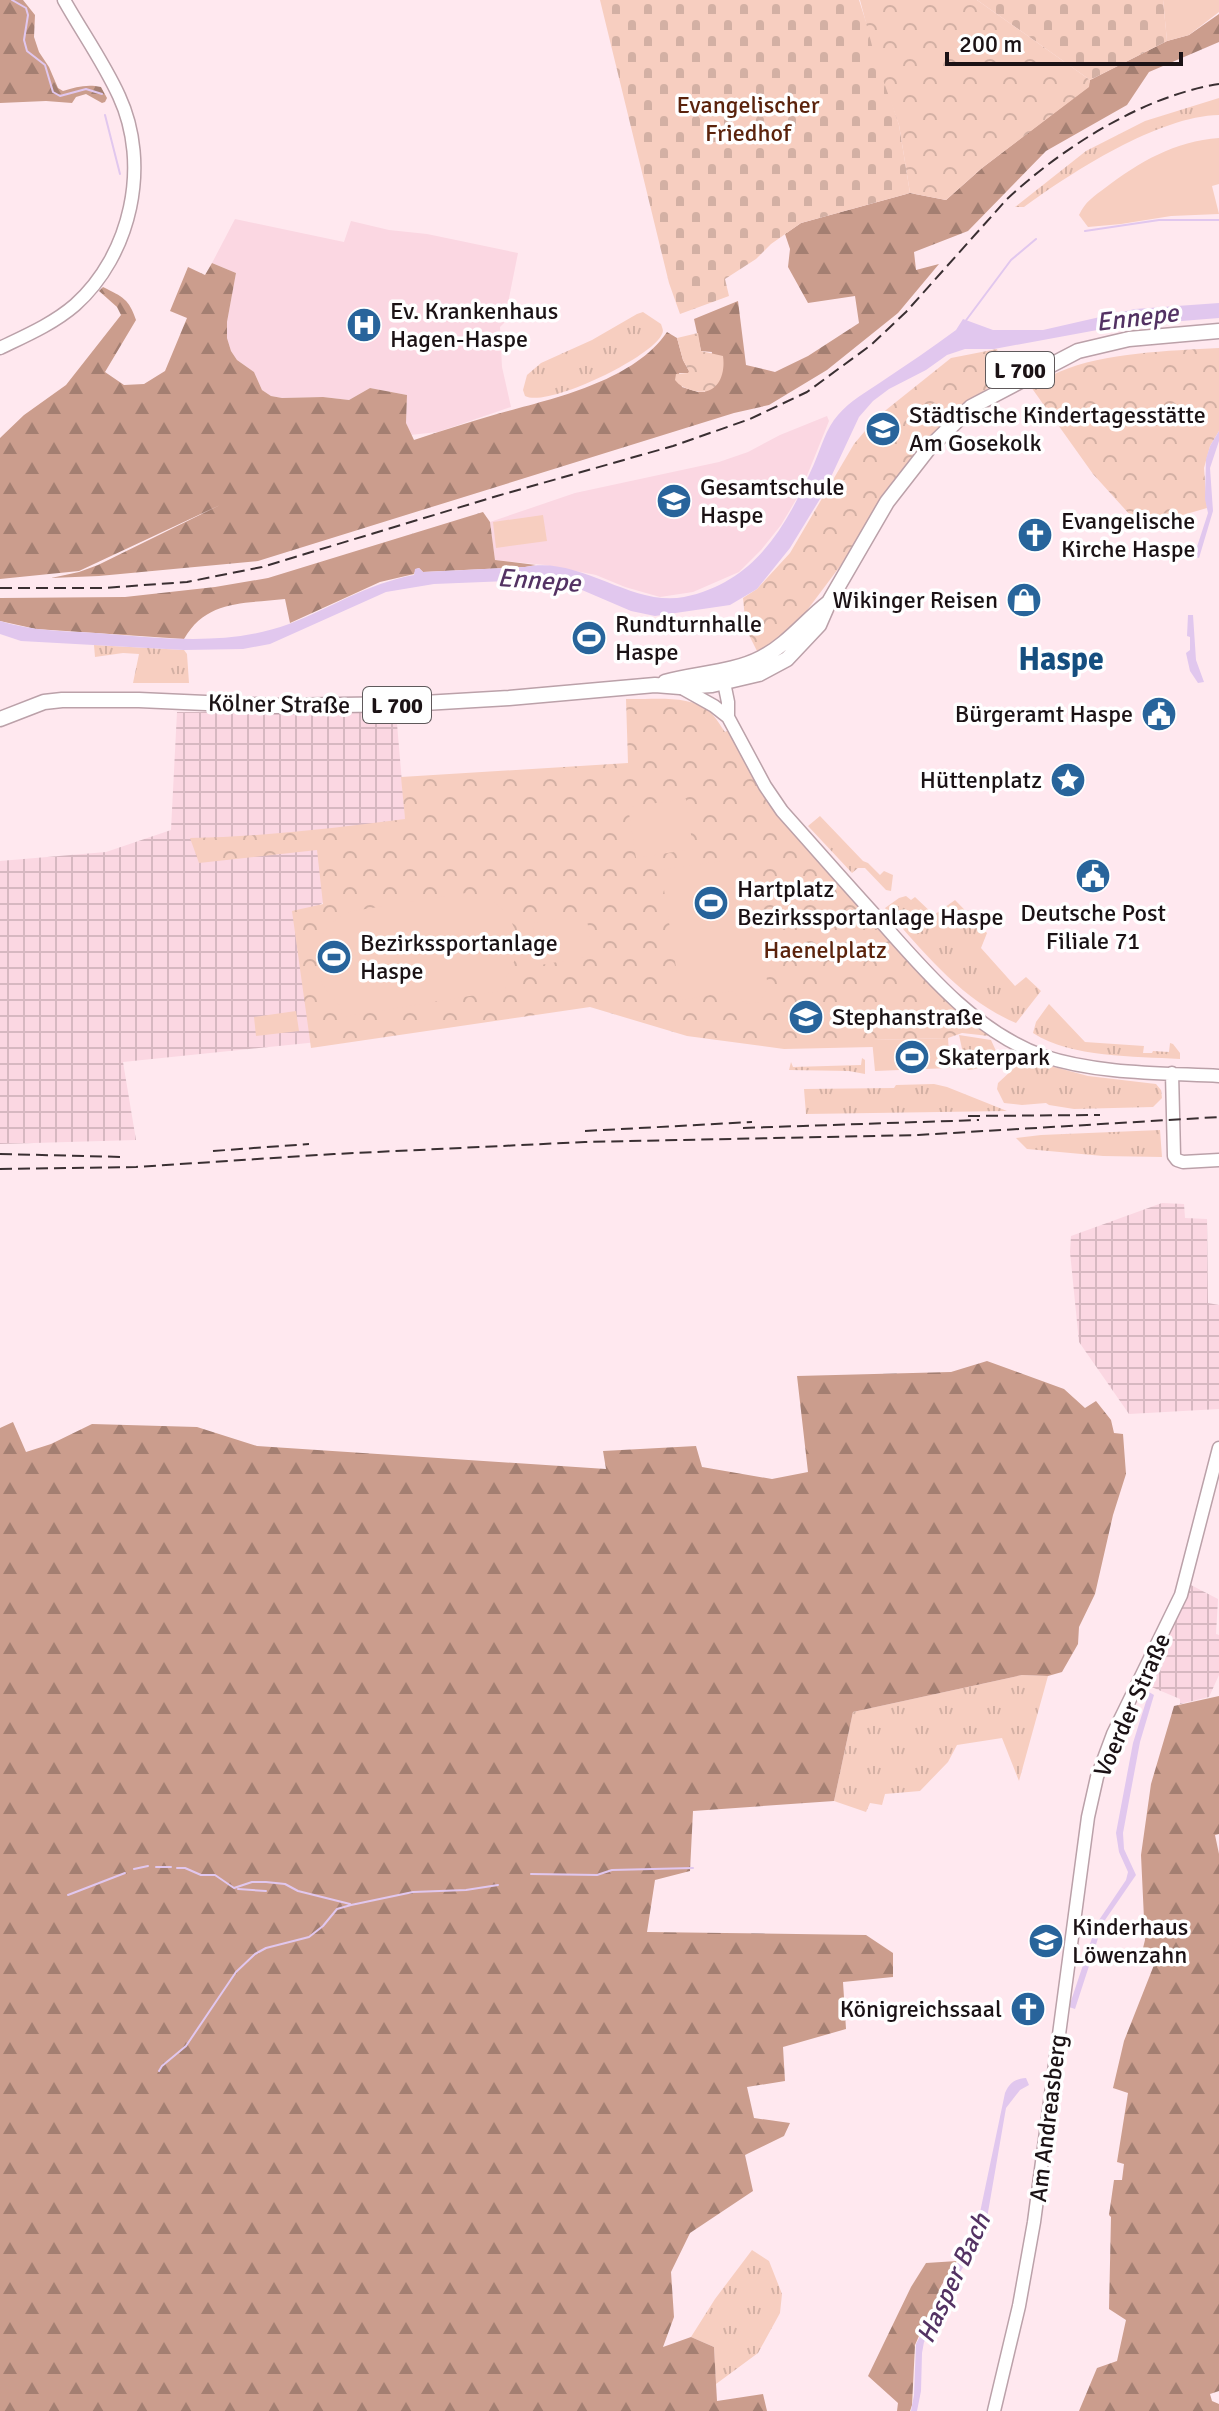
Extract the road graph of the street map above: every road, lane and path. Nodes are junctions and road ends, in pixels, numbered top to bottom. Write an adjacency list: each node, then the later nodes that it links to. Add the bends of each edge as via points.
1 (64, 0): 3 (main road, via 120,98 131,140 131,206 111,260 85,295 67,312)
2 (1219, 331): 4 (main road, Kölner Straße / L 700, via 1129,339 1049,359 1000,381 906,475 872,525 819,625 773,668)
3 (0, 348)
4 (720, 679): 5 (main road, Kölner Straße / L 700, via 687,675); 6 (main road, Kölner Straße / L 700); 7 (main road)
5 (655, 685): 6 (main road, Kölner Straße / L 700); 8 (main road, Kölner Straße / L 700, via 397,705 62,700)
6 (680, 687): 7 (main road, L 700)
7 (723, 713): 9 (main road, via 782,811 952,998 1012,1041 1043,1056 1088,1066)
8 (0, 719)
9 (1172, 1073): 10 (main road); 11 (main road, via 1174,1156 1183,1162)
10 (1219, 1076)
11 (1219, 1160)
12 (1219, 1448): 13 (main road, Voerder Straße, via 1181,1595 1126,1704 1097,1777)
13 (1067, 1967): 14 (main road, Am Andreasberg, via 1034,2222)
14 (994, 2411)

